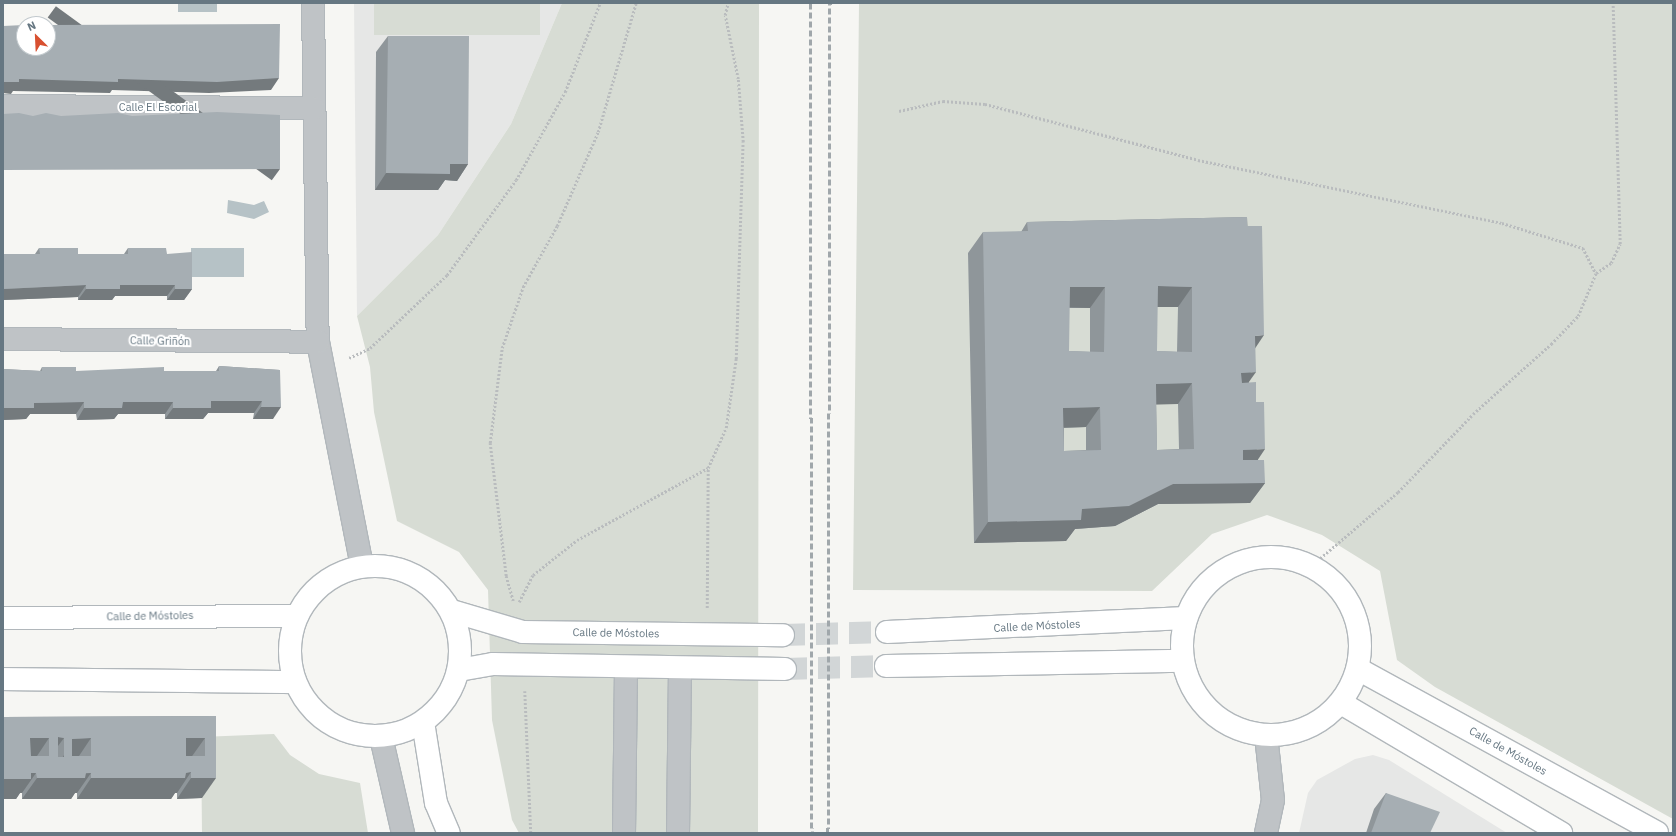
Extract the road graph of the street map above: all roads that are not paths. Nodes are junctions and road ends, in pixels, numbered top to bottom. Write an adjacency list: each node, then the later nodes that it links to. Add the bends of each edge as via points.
1 (313, 3): 3 (street)
2 (3, 106): 3 (street, Calle El Escorial)
3 (313, 108): 5 (street)
4 (3, 339): 5 (street, Calle Griñón)
5 (318, 342): 6 (street)
6 (362, 566): 7 (main road, via 388,566 414,574 436,590); 8 (main road, via 335,575 318,588)
7 (452, 611): 12 (main road, Calle de Móstoles, via 522,632); 19 (main road, via 459,630)
8 (297, 616): 9 (main road, Calle de Móstoles); 21 (main road, via 290,637 289,660)
9 (3, 618)
10 (1186, 618): 11 (main road, Calle de Móstoles); 13 (main road); 17 (main road, via 1201,591 1224,571 1252,559 1282,557 1311,566 1336,584 1353,609 1361,638)
11 (887, 632)
12 (783, 635)
13 (1183, 661): 14 (main road); 24 (main road, via 1193,689 1211,713 1237,729)
14 (886, 666)
15 (626, 668): 16 (main road); 19 (main road, via 493,664); 28 (street)
16 (680, 668): 18 (main road); 29 (street)
17 (1358, 668): 22 (main road); 32 (main road, Calle de Móstoles)
18 (785, 669)
19 (459, 670): 23 (main road, via 440,708)
20 (3, 679): 21 (main road)
21 (295, 682): 25 (main road, via 308,706 329,724 354,734)
22 (1341, 703): 24 (main road, via 1320,722 1294,733); 31 (main road)
23 (423, 722): 25 (main road, via 403,732); 27 (main road, via 436,803)
24 (1266, 736): 30 (street, via 1274,800)
25 (381, 737): 26 (street)
26 (403, 833)
27 (449, 833)
28 (624, 833)
29 (678, 833)
30 (1266, 833)
31 (1561, 833)
32 (1657, 833)

